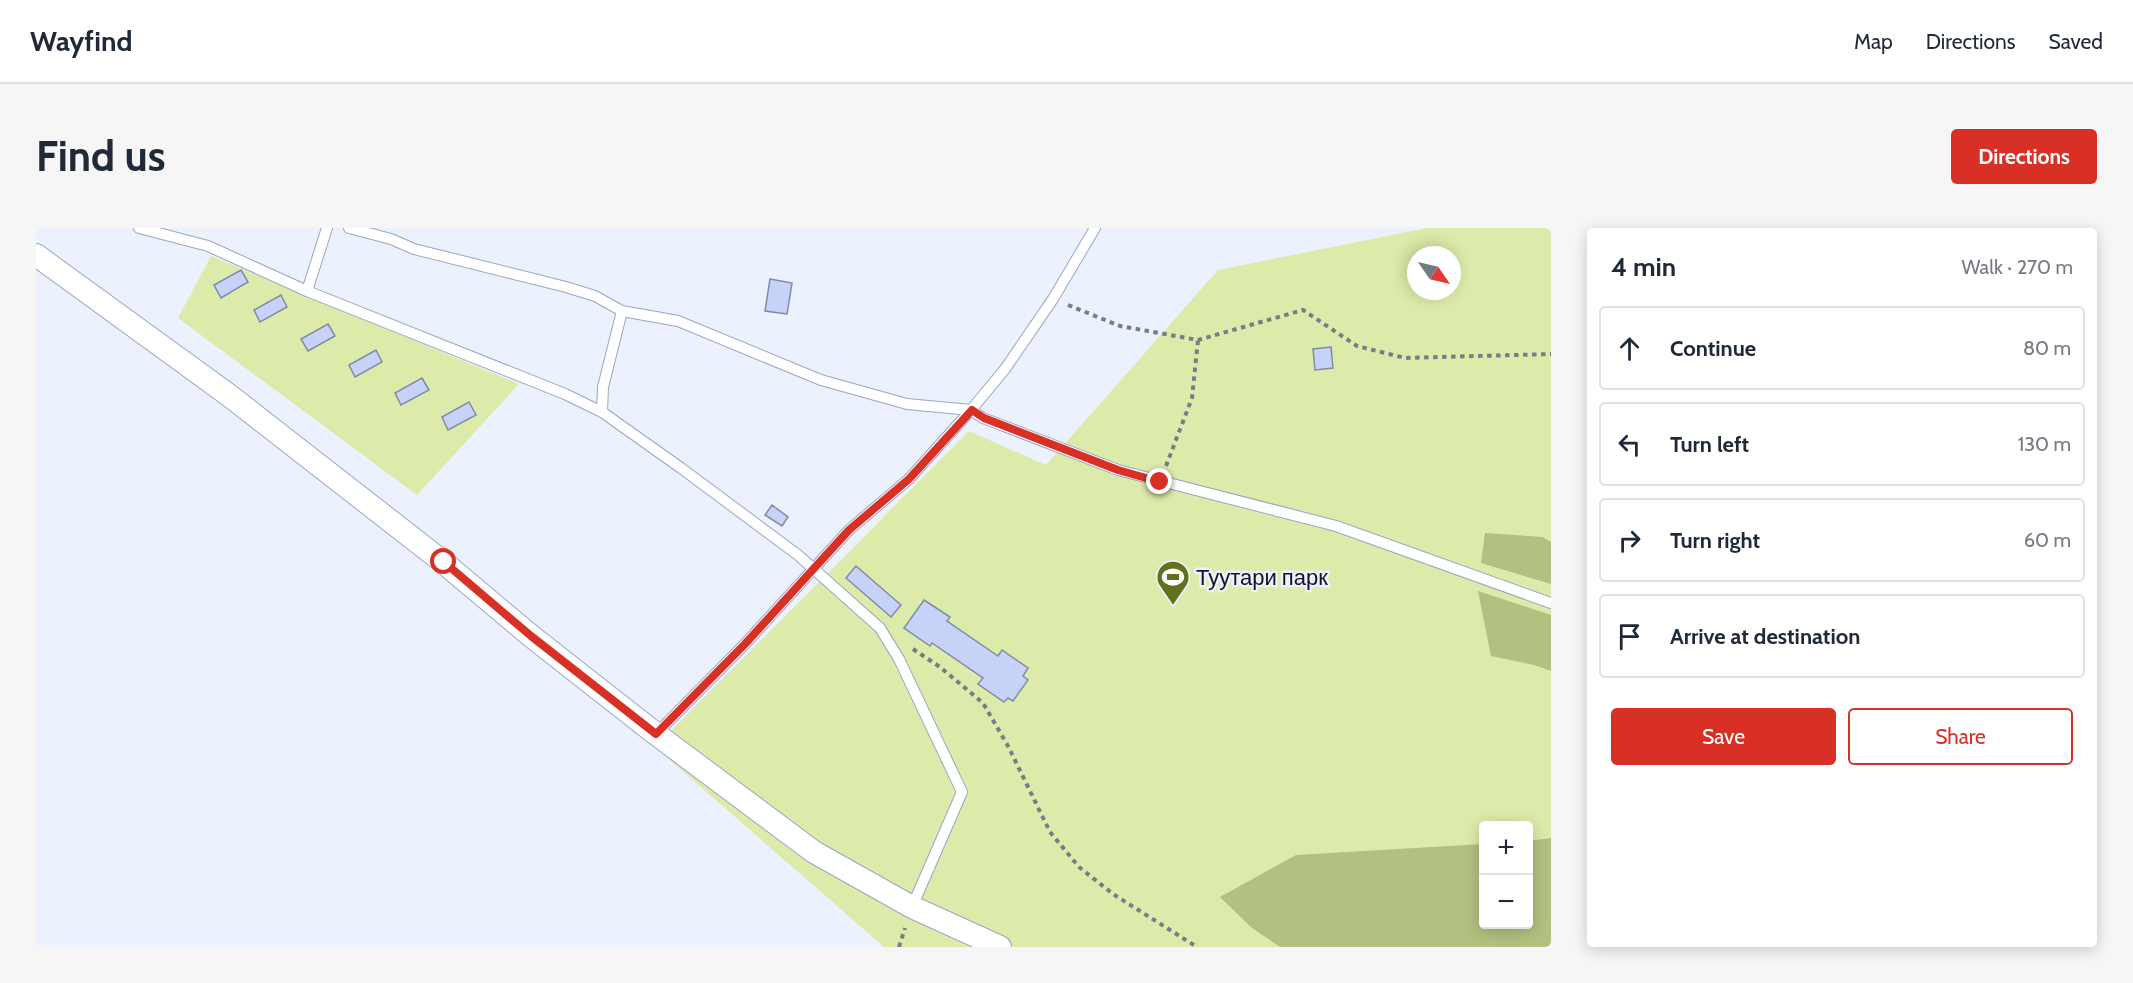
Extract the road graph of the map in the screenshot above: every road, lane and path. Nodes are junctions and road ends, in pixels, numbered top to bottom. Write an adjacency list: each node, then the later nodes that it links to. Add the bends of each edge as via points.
1 (139, 228): 6 (lane, via 208,246)
2 (327, 228): 6 (lane)
3 (349, 228): 8 (lane, via 414,249 566,287)
4 (1095, 228): 7 (lane)
5 (36, 255): 17 (street, via 230,396)
6 (307, 291): 12 (lane)
7 (1053, 299): 9 (path, via 1120,326); 11 (lane)
8 (622, 310): 11 (lane, via 678,321 783,366 862,392 907,404); 12 (lane, via 603,387)
9 (1198, 340): 10 (path, via 1303,310 1357,346 1405,358); 13 (path, via 1192,398)
10 (1551, 354)
11 (972, 410): 13 (lane, via 1106,466); 14 (lane, via 909,479 849,530)
12 (602, 412): 14 (lane, via 798,555)
13 (1160, 482): 15 (lane, via 1336,526)
14 (812, 570): 16 (lane); 17 (lane)
15 (1551, 603)
16 (880, 628): 18 (lane, via 962,792); 20 (path, via 940,667 983,703 1050,832 1080,867 1113,894)
17 (656, 734): 18 (street, via 814,852)
18 (912, 907): 19 (street)
19 (998, 947)
20 (1197, 947)

